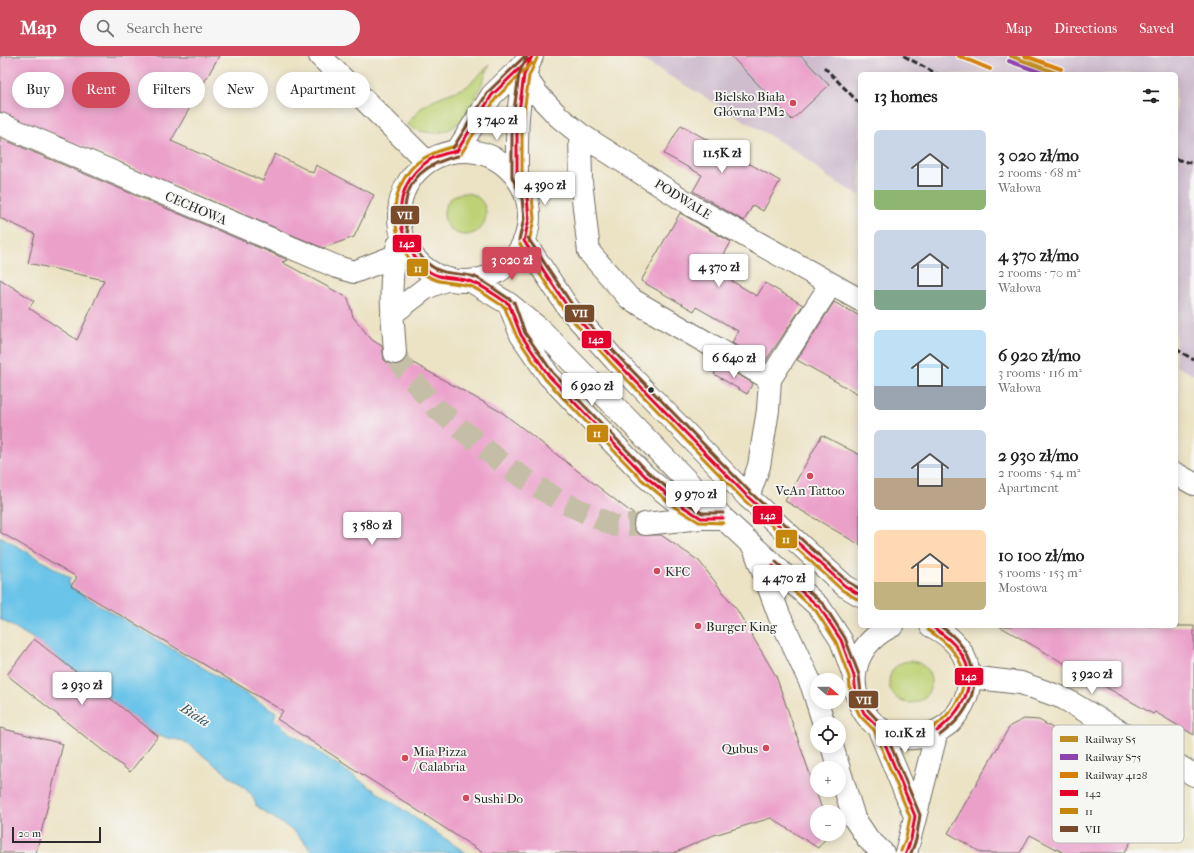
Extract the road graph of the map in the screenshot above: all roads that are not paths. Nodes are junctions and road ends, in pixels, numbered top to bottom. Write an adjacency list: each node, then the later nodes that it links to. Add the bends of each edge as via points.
1 (320, 56): 6 (street)
2 (529, 62): 4 (street, PODWALE, via 538,95); 5 (street, via 492,95); 7 (street, via 517,126)
3 (0, 124): 10 (street, CECHOWA, via 337,267 354,272)
4 (580, 134): 13 (street, PODWALE, via 694,207); 18 (street, via 581,181 589,252 629,298)
5 (457, 151): 6 (street); 7 (street, via 480,152 500,161)
6 (427, 162): 8 (street, via 412,176 403,194 399,214)
7 (517, 177): 9 (street, via 527,197 529,219)
8 (402, 234): 10 (street); 11 (street, via 411,254 428,270)
9 (524, 241): 12 (street, via 511,261 493,274); 21 (street, via 569,310)
10 (394, 256): 16 (street)
11 (448, 279): 12 (street); 16 (street, via 426,288)
12 (470, 281): 15 (street)
13 (831, 284): 14 (street, PODWALE); 18 (street)
14 (858, 299)
15 (509, 304): 22 (street, via 521,335 549,376 645,476 678,504); 23 (street, via 541,330)
16 (392, 314): 17 (street)
17 (395, 353)
18 (770, 379): 21 (street, via 759,466)
19 (1178, 475): 20 (street)
20 (1194, 484)
21 (748, 497): 26 (street, via 845,586)
22 (701, 518): 23 (street); 24 (street)
23 (723, 518): 25 (street)
24 (645, 524)
25 (754, 550): 29 (street, via 820,608 841,640); 31 (street, via 779,615)
26 (858, 594)
27 (888, 628): 29 (street, via 866,644 858,659)
28 (936, 628): 30 (street, via 957,644 965,660)
29 (854, 676): 33 (street, via 856,695 864,713)
30 (969, 677): 32 (street, via 1021,683 1063,698); 34 (street, via 967,694 961,709)
31 (810, 682)
32 (1109, 725)
33 (878, 727): 34 (street, via 891,734 907,737); 38 (street)
34 (937, 732): 38 (street)
35 (834, 753): 39 (street, via 854,818 868,839)
36 (1184, 769): 37 (street)
37 (1194, 775)
38 (915, 816): 40 (street)
39 (884, 853)
40 (906, 853)

